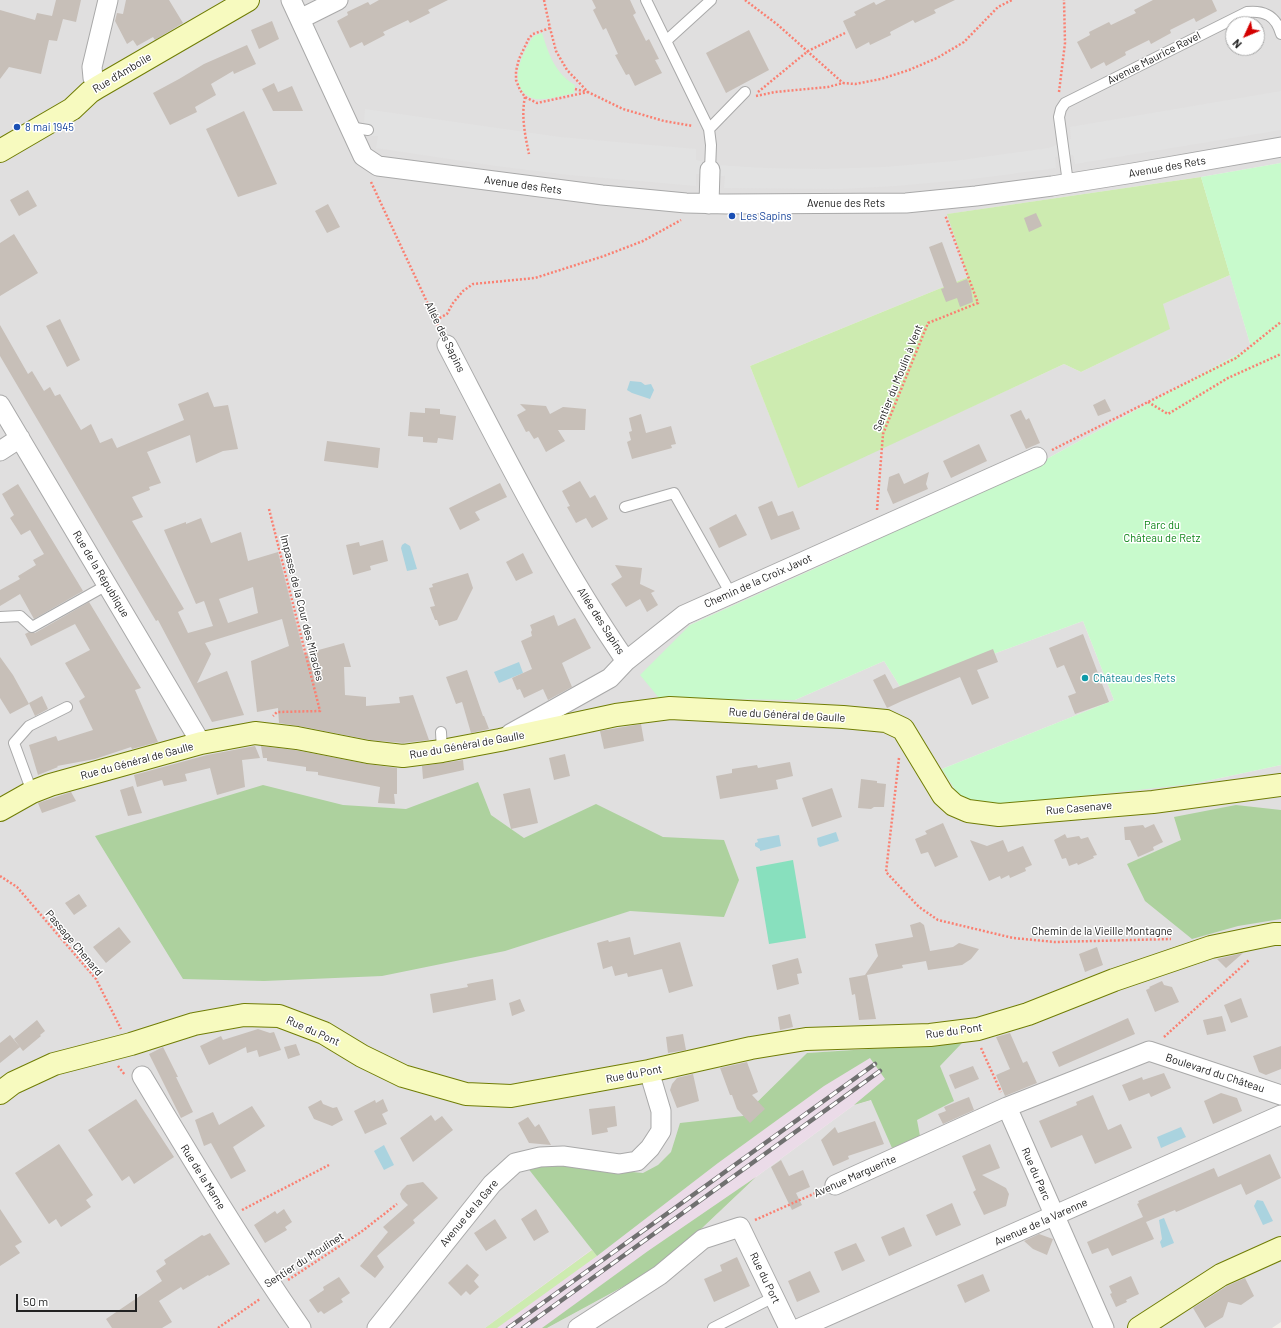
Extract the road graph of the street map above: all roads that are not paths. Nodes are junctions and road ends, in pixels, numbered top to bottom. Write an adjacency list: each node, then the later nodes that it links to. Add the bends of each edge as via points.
1 (108, 0): 10 (street, via 92,67 93,78)
2 (248, 0): 10 (street, Rue d'Amboile)
3 (291, 0): 7 (street)
4 (338, 0): 7 (street)
5 (646, 0): 9 (lane)
6 (711, 0): 9 (lane)
7 (300, 19): 12 (street)
8 (1281, 34): 18 (lane, Avenue Maurice Ravel, via 1276,21 1266,14 1257,11 1247,12 1065,103 1059,117 1059,152)
9 (666, 41): 13 (lane)
10 (98, 87): 16 (street, Rue d'Amboile, via 72,109)
11 (744, 92): 13 (lane)
12 (349, 127): 14 (lane); 19 (street, Avenue des Rets, via 363,156 378,166 602,195)
13 (709, 129): 17 (lane)
14 (368, 130)
15 (1281, 147): 18 (street, Avenue des Rets)
16 (0, 151)
17 (710, 170): 19 (street)
18 (1068, 183): 19 (street, Avenue des Rets, via 906,203)
19 (709, 204)
20 (447, 345): 29 (street, Allée des Sapins, via 566,566)
21 (0, 405): 22 (street, Rue de la République)
22 (20, 438): 23 (street); 26 (street, Rue de la République)
23 (0, 451)
24 (1037, 457): 27 (street, Chemin de la Croix Javot)
25 (625, 507): 27 (lane, via 674,493)
26 (107, 584): 28 (lane, via 32,627 20,616); 33 (street, Rue de la République)
27 (730, 594): 29 (street, Chemin de la Croix Javot, via 684,615)
28 (0, 618)
29 (626, 661): 31 (street, Chemin de la Croix Javot, via 610,678)
30 (67, 707): 35 (lane, via 29,726 14,743)
31 (500, 740): 32 (street, Rue du Général de Gaulle, via 616,715 670,708 886,721 903,729); 33 (street, Rue du Général de Gaulle, via 441,742 403,756 255,733)
32 (912, 742): 34 (street, Rue Casenave, via 943,795 954,805 968,812 999,815 1153,802)
33 (201, 743): 35 (street, Rue du Général de Gaulle)
34 (1281, 785)
35 (32, 792): 36 (street, Rue du Général de Gaulle)
36 (0, 810)
37 (1281, 934): 39 (street, Rue du Pont, via 1211,947 1114,980 1028,1014 978,1029 930,1035 806,1039 751,1048)
38 (1149, 1051): 42 (street, Boulevard du Château); 43 (street, Avenue Marguerite)
39 (649, 1071): 41 (street, Rue du Pont, via 511,1096 466,1094 403,1076 362,1056 324,1033 279,1016 244,1015 194,1024 54,1064 13,1083); 50 (street, Avenue de la Gare, via 661,1111 661,1131 650,1148 637,1161 619,1164 563,1156 540,1157 515,1164 492,1184)
40 (142, 1076): 49 (street, Rue de la Marne, via 228,1218)
41 (0, 1093)
42 (1281, 1095)
43 (1007, 1107): 45 (street, Avenue Marguerite); 46 (street, Rue du Parc)
44 (1281, 1115): 46 (street, Avenue de la Varenne)
45 (835, 1185)
46 (1055, 1215): 54 (street, Avenue de la Varenne); 55 (street, Rue du Parc)
47 (1281, 1248): 56 (street, via 1221,1275)
48 (774, 1297): 51 (street, Rue du Port, via 740,1227 703,1239 660,1275); 52 (lane); 53 (street, Rue du Port)
49 (301, 1328)
50 (377, 1328)
51 (578, 1328)
52 (713, 1328)
53 (789, 1328)
54 (800, 1328)
55 (1104, 1328)
56 (1140, 1328)

